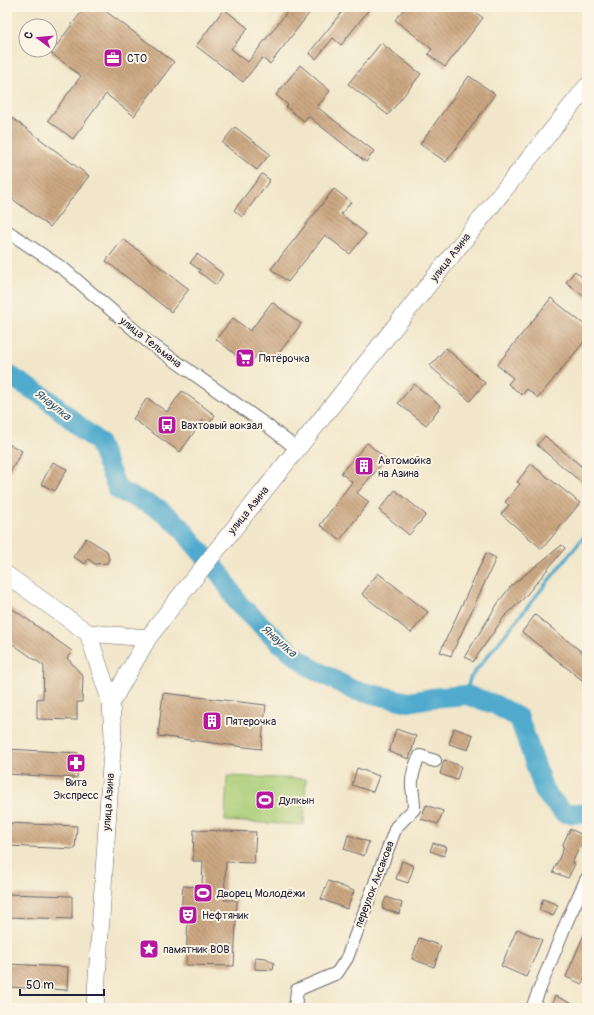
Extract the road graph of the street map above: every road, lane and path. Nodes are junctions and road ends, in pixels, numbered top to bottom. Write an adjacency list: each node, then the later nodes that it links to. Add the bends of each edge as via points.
1 (587, 86): 3 (street, улица Азина)
2 (7, 231): 3 (street, улица Тельмана, via 65,270 147,341)
3 (297, 449): 6 (street, улица Азина)
4 (7, 575): 5 (street)
5 (88, 633): 6 (street); 7 (street)
6 (148, 638): 7 (street, улица Азина)
7 (111, 703): 10 (street, улица Азина, via 113,735)
8 (435, 761): 11 (street, переулок Аксакова, via 420,756 416,762 412,786 415,797 414,809 396,827 347,958 336,972 297,990)
9 (587, 878): 12 (street)
10 (95, 1008)
11 (295, 1008)
12 (532, 1008)

